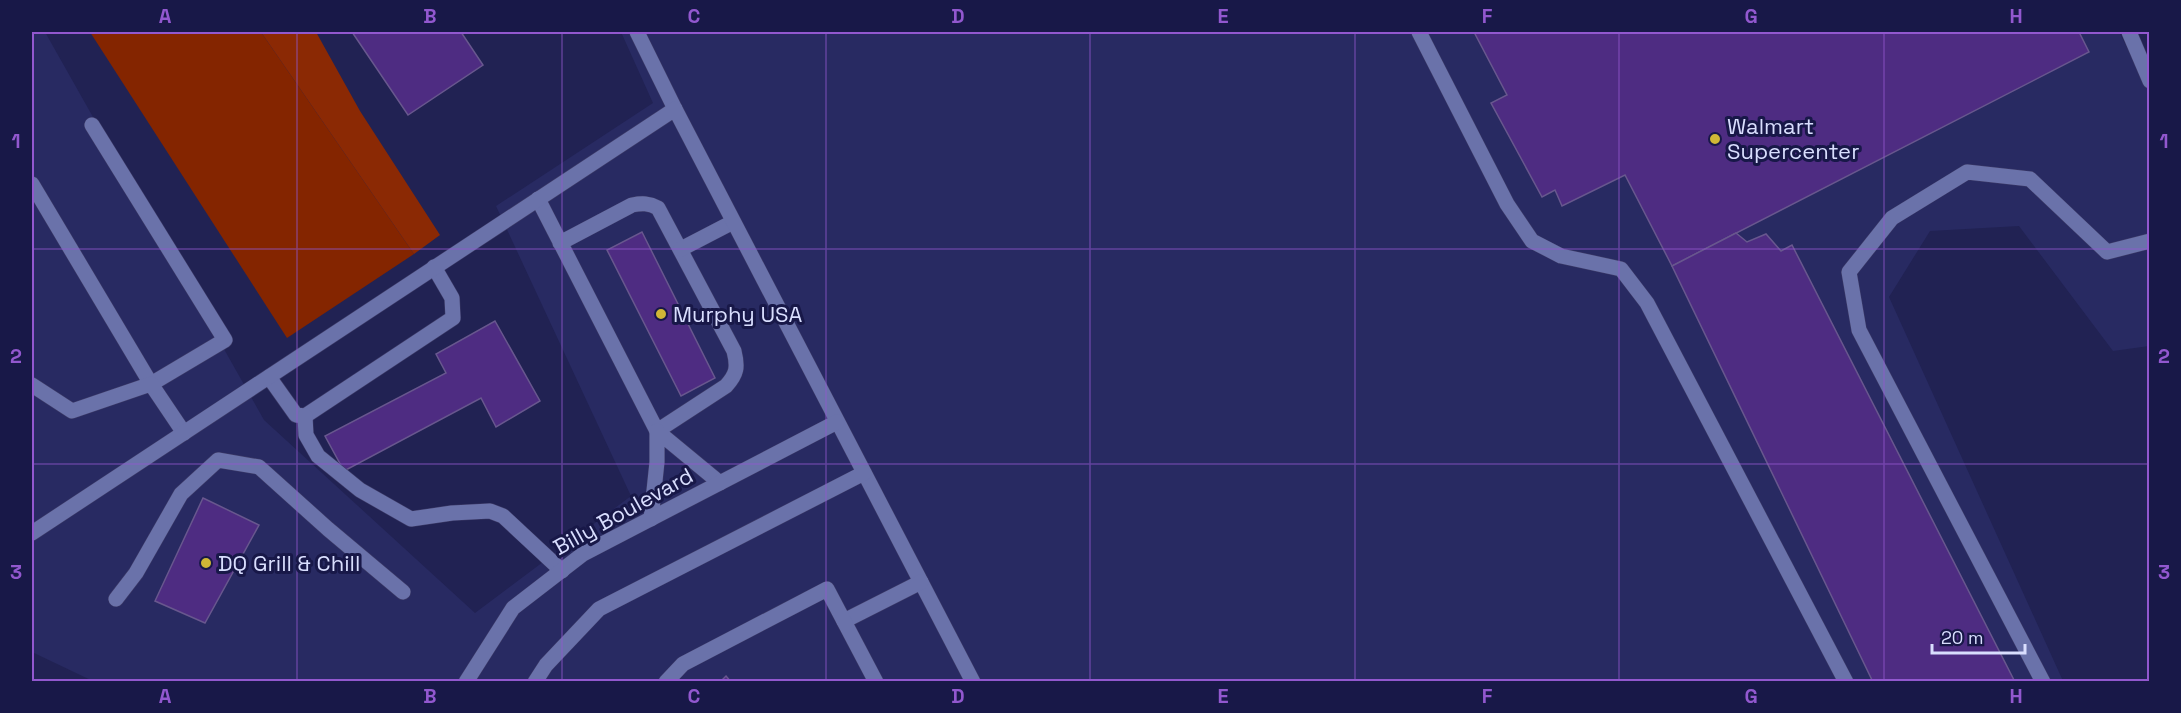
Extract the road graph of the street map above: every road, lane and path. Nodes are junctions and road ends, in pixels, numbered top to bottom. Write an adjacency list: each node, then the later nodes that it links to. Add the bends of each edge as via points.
1 (637, 32): 5 (street)
2 (1419, 32): 35 (street, via 1507,204 1532,241 1562,256 1621,270 1647,303)
3 (2130, 32): 4 (street)
4 (2150, 81)
5 (675, 110): 8 (street); 9 (street)
6 (92, 125): 15 (street, via 225,340)
7 (32, 184): 15 (street)
8 (538, 199): 11 (street); 13 (street)
9 (733, 222): 12 (street); 18 (street)
10 (2150, 240): 36 (street, via 2107,252 2030,179 1967,172 1892,218 1849,272 1859,330)
11 (560, 243): 12 (street, via 641,203 657,208); 19 (street)
12 (681, 249): 19 (street, via 734,351 738,368 726,386)
13 (434, 267): 14 (street); 17 (street, via 452,298 453,318)
14 (269, 377): 17 (street, via 296,415); 20 (street)
15 (151, 384): 16 (street, via 72,411); 20 (street)
16 (32, 385)
17 (305, 416): 25 (street, via 306,435 318,456 360,490 411,519 490,511 503,516)
18 (837, 422): 21 (street); 22 (street, Billy Boulevard)
19 (657, 431): 22 (street); 23 (street)
20 (183, 433): 24 (street)
21 (864, 473): 26 (street); 31 (street, via 599,609)
22 (720, 483): 23 (street, Billy Boulevard)
23 (651, 519): 25 (street, Billy Boulevard, via 583,554)
24 (32, 533)
25 (561, 571): 30 (street, Billy Boulevard, via 513,608)
26 (921, 582): 29 (street); 34 (street)
27 (403, 592): 28 (street, via 259,467 218,460 181,494)
28 (116, 599)
29 (844, 621): 32 (street, via 827,589 683,664); 33 (street)
30 (466, 681)
31 (535, 681)
32 (666, 681)
33 (876, 681)
34 (974, 681)
35 (1846, 681)
36 (2043, 681)

